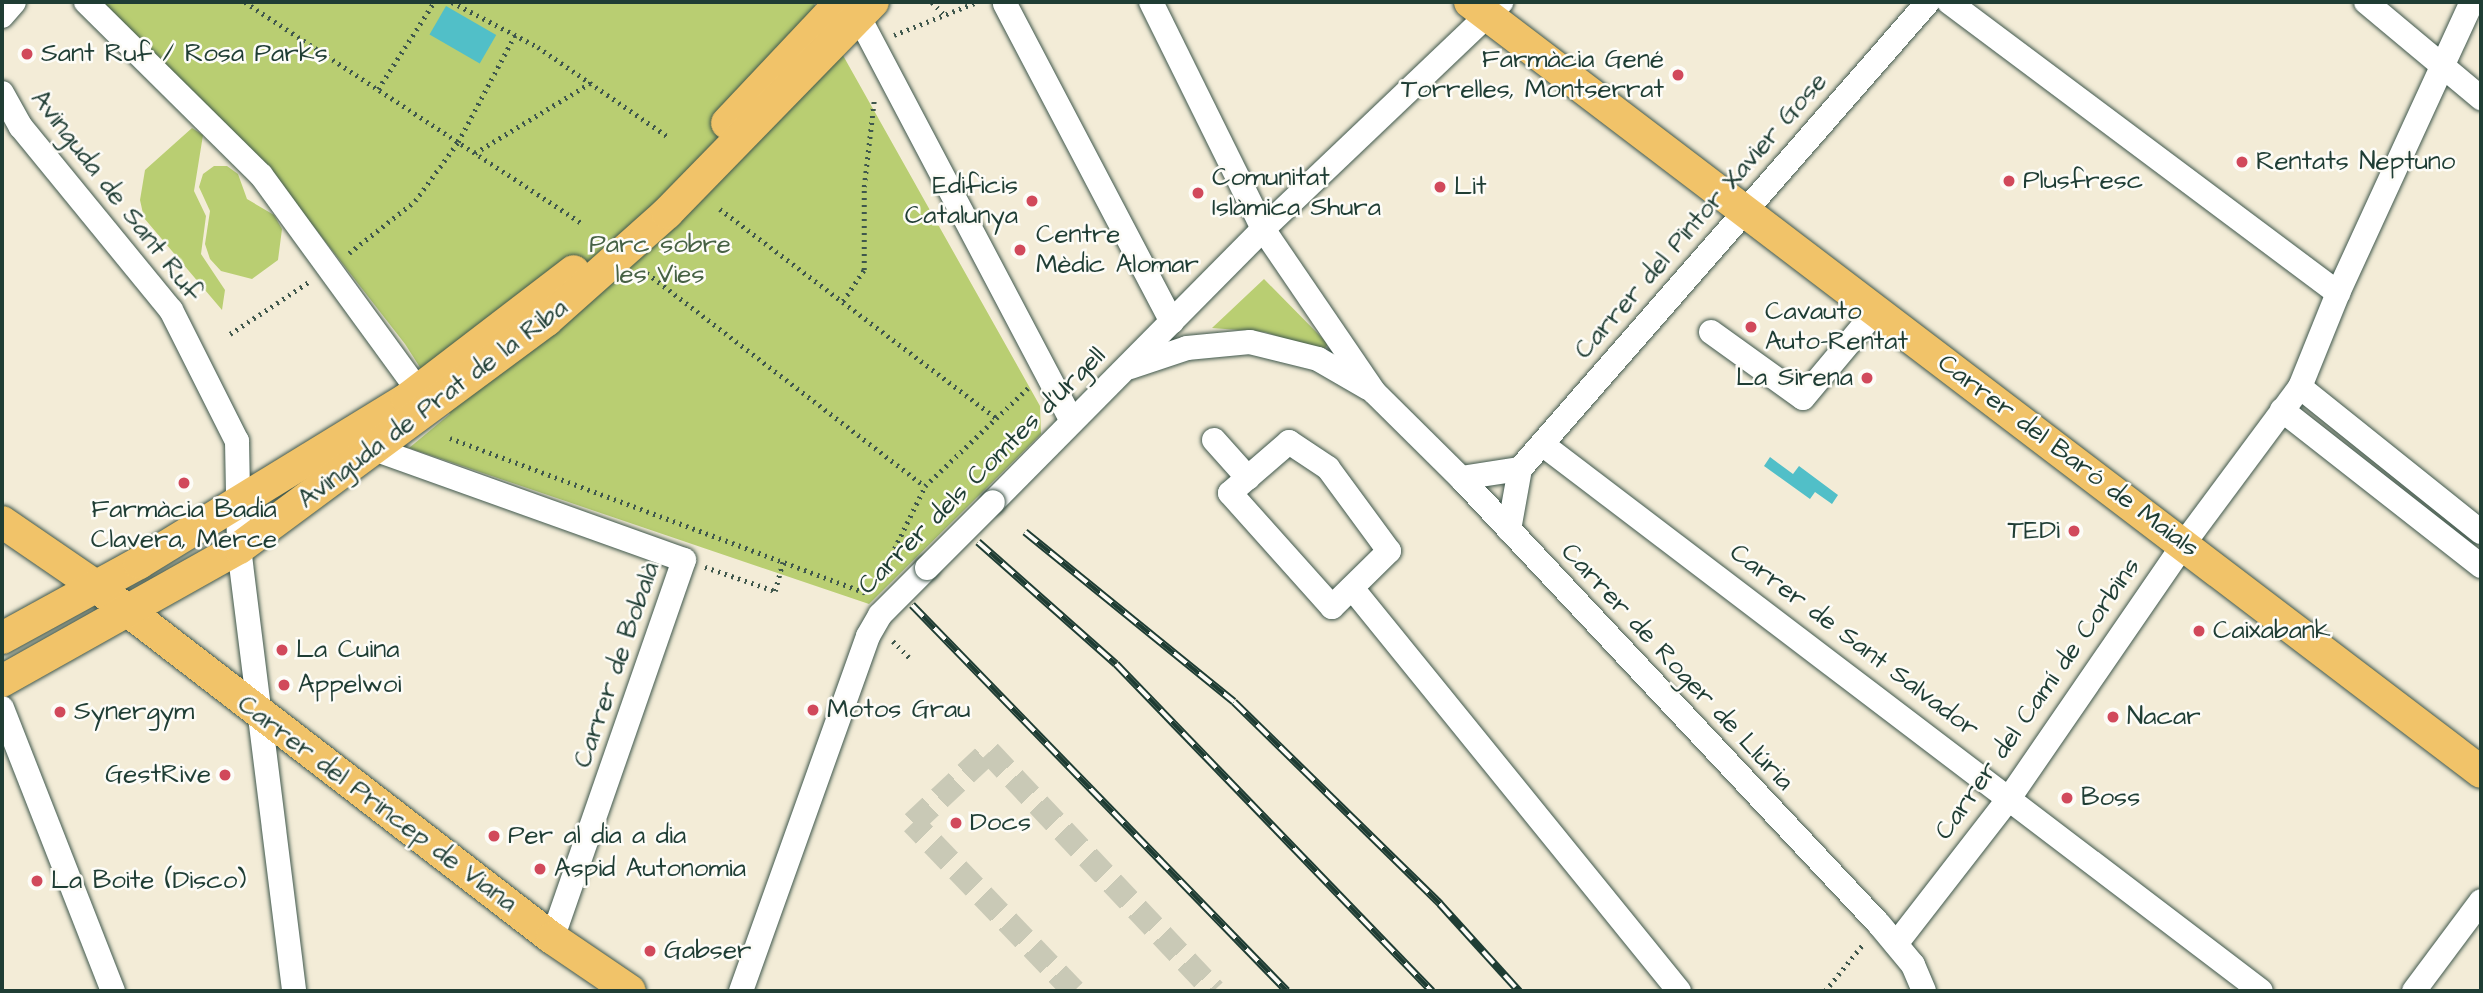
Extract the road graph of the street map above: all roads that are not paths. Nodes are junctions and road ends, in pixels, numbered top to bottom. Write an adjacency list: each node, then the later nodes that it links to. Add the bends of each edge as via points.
1 (14, 2): 11 (street)
2 (86, 2): 23 (street, via 261,175)
3 (1151, 2): 16 (street, Carrer de Roger de Llúria)
4 (1949, 2): 17 (street)
5 (2366, 2): 12 (street)
6 (2472, 2): 12 (street, Carrer del Camí de Corbins)
7 (1005, 4): 19 (street)
8 (1920, 4): 15 (street, Carrer del Pintor Xavier Gose)
9 (1486, 5): 15 (main road, Carrer del Baró de Maials); 16 (street, Carrer dels Comtes d'Urgell)
10 (856, 6): 23 (main road, Avinguda de Prat de la Riba, via 589,260); 26 (street); 29 (main road, Avinguda de Prat de la Riba, via 593,282)
11 (2, 16)
12 (2442, 65): 14 (street); 17 (street, Carrer del Camí de Corbins)
13 (2, 93): 33 (street, Avinguda de Sant Ruf, via 21,127 171,310 237,441)
14 (2481, 98)
15 (1744, 212): 18 (main road, Carrer del Baró de Maials); 28 (street, Carrer del Pintor Xavier Gose)
16 (1263, 229): 19 (street, Carrer dels Comtes d'Urgell); 24 (street, Carrer de Roger de Llúria)
17 (2338, 293): 22 (street, Carrer del Camí de Corbins)
18 (1875, 312): 20 (street, via 1803,398); 37 (main road, Carrer del Baró de Maials)
19 (1172, 321): 21 (street, Carrer dels Comtes d'Urgell)
20 (1711, 332)
21 (1126, 368): 24 (street, Carrer de Roger de Llúria, via 1187,348 1250,342 1318,359); 26 (street, Carrer dels Comtes d'Urgell)
22 (2300, 387): 25 (street, Carrer del Camí de Corbins); 36 (street)
23 (418, 390): 33 (main road, Avinguda de Prat de la Riba)
24 (1374, 392): 32 (street, Carrer de Roger de Llúria)
25 (2282, 410): 37 (street, Carrer del Camí de Corbins); 39 (street)
26 (1072, 421): 55 (street, Carrer dels Comtes d'Urgell, bridge, via 880,615 868,636)
27 (1214, 440): 31 (street)
28 (1542, 444): 30 (street, Carrer del Pintor Xavier Gose); 48 (street, Carrer de Sant Salvador)
29 (377, 450): 38 (main road, Avinguda de Prat de la Riba); 50 (street, Carrer de Bobalà, via 684,560)
30 (1520, 469): 32 (street); 35 (street)
31 (1248, 478): 41 (street, via 1230,493 1332,607); 41 (street, via 1289,442 1328,468 1389,551)
32 (1461, 478): 35 (street, Carrer de Roger de Llúria)
33 (239, 503): 38 (street, Avinguda de Sant Ruf); 40 (main road, Avinguda de Prat de la Riba)
34 (2, 522): 40 (main road)
35 (1509, 530): 51 (street, Carrer de Roger de Llúria)
36 (2481, 532)
37 (2185, 542): 47 (main road, Carrer del Baró de Maials); 48 (street, Carrer del Camí de Corbins)
38 (239, 548): 42 (main road, Avinguda de Prat de la Riba); 46 (street, Avinguda de Sant Ruf)
39 (2481, 566)
40 (97, 587): 42 (main road, Carrer del Princep de Viana); 43 (main road, Avinguda de Prat de la Riba)
41 (1352, 588): 56 (street)
42 (129, 612): 44 (main road, Avinguda de Prat de la Riba); 46 (main road, Carrer del Princep de Viana)
43 (2, 638)
44 (2, 681)
45 (2, 708): 52 (street)
46 (260, 716): 50 (main road, Carrer del Princep de Viana); 53 (street, Avinguda de Sant Ruf)
47 (2481, 772)
48 (2010, 797): 51 (street, Carrer del Camí de Corbins); 58 (street, Carrer de Sant Salvador)
49 (2481, 901): 59 (street)
50 (552, 938): 54 (main road, Carrer del Princep de Viana)
51 (1896, 944): 57 (street, Carrer de Roger de Llúria, via 1913,965)
52 (113, 991)
53 (294, 991)
54 (630, 991)
55 (741, 991)
56 (1679, 991)
57 (1924, 991)
58 (2261, 991)
59 (2414, 991)

